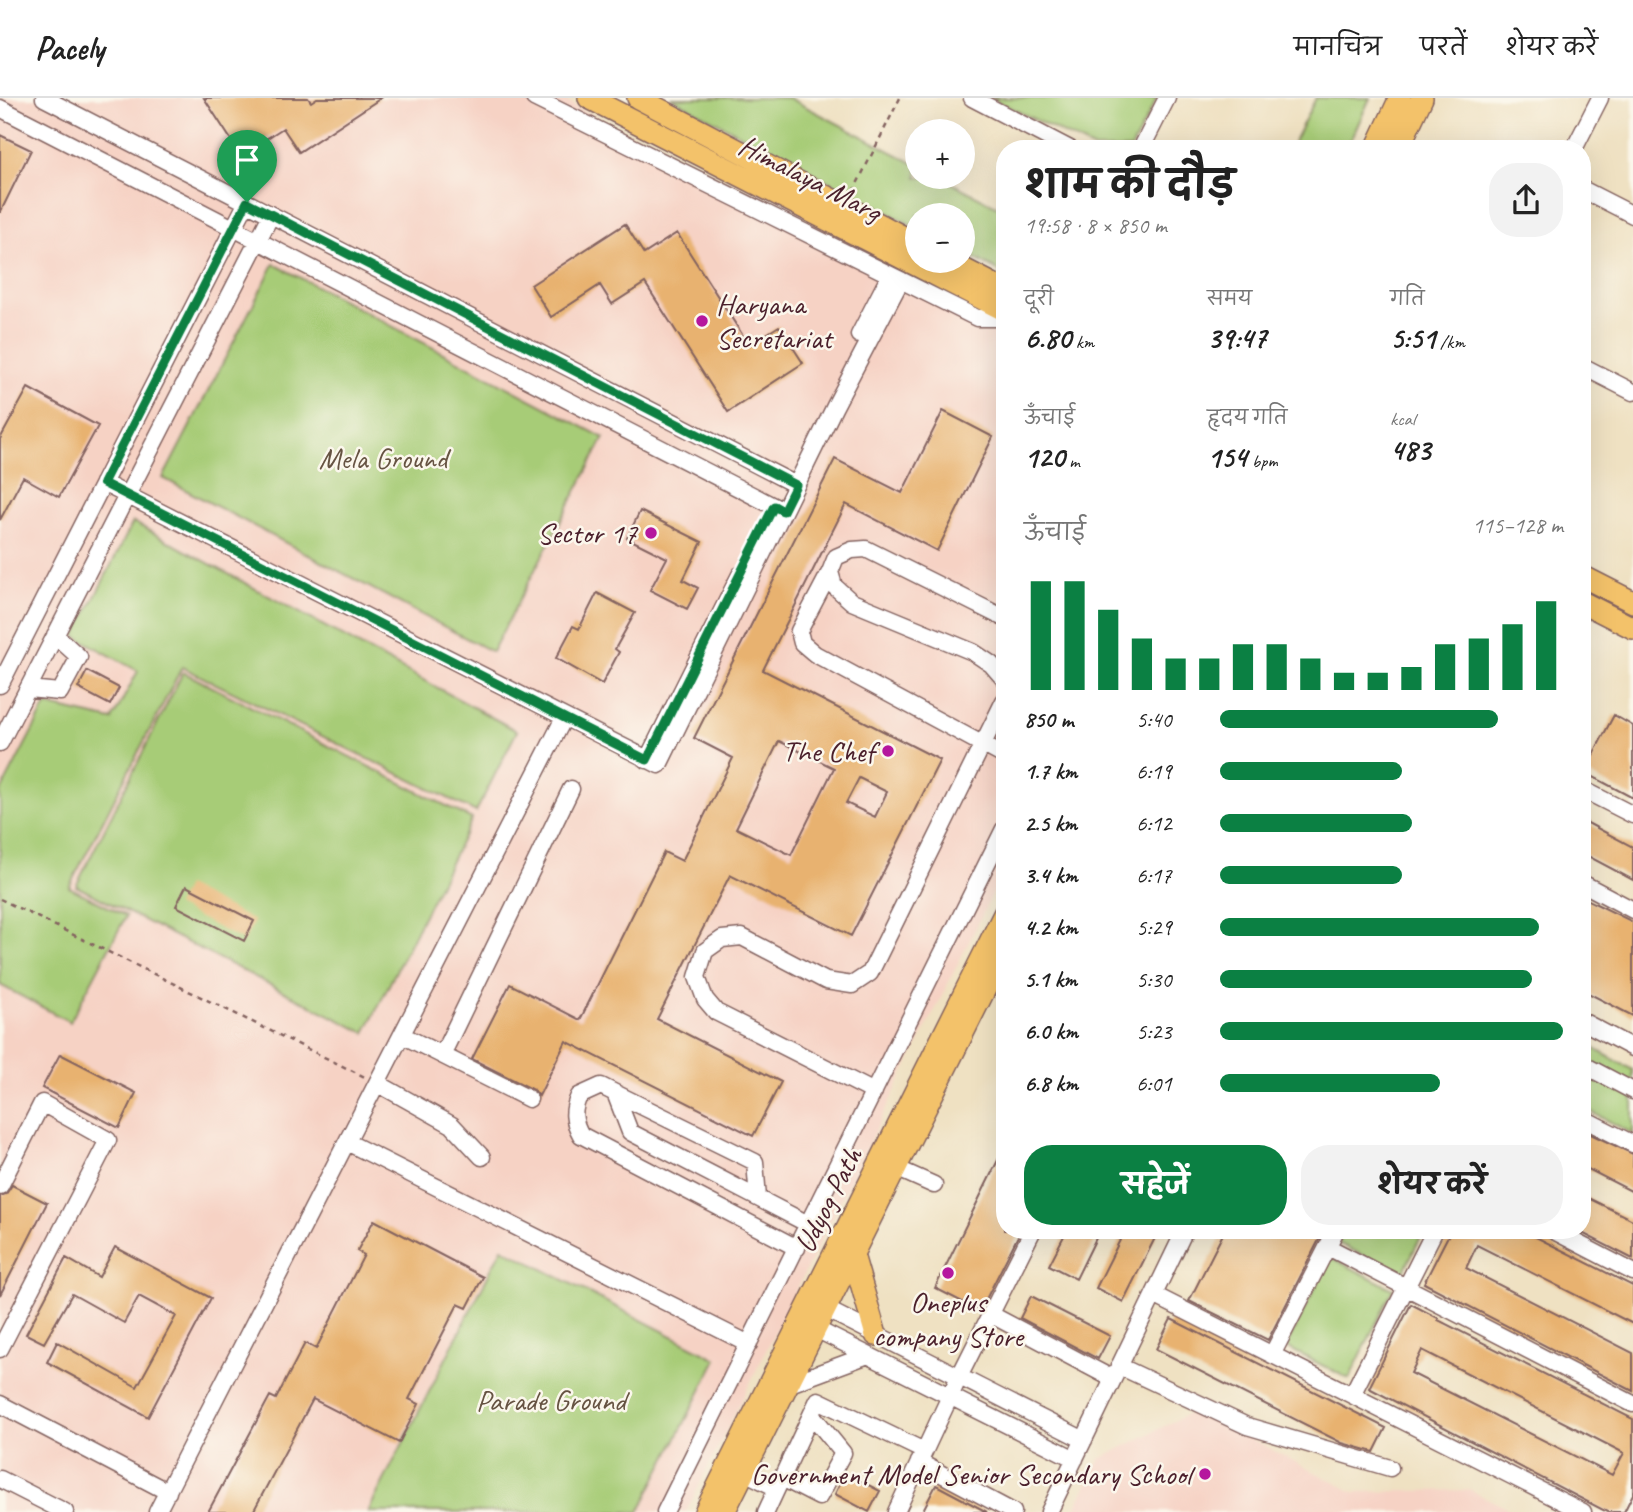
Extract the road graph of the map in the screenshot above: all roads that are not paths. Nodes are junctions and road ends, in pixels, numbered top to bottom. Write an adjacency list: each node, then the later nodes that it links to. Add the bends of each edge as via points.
1 (44, 98): 17 (street)
2 (534, 98): 24 (street)
3 (589, 98): 26 (main road, Himalaya Marg)
4 (638, 98): 21 (main road, Himalaya Marg)
5 (972, 98): 11 (street)
6 (1167, 98): 12 (street)
7 (1401, 98): 13 (main road)
8 (1422, 98): 14 (main road)
9 (1600, 98): 15 (street)
10 (0, 108): 20 (street)
11 (1053, 140)
12 (1146, 140)
13 (1380, 140)
14 (1402, 140)
15 (1579, 140)
16 (1591, 194): 19 (street)
17 (247, 202): 18 (street); 20 (street)
18 (271, 215): 22 (street); 32 (street)
19 (1633, 215)
20 (234, 228): 22 (street); 28 (street)
21 (905, 238)
22 (258, 241): 29 (street); 33 (street)
23 (971, 273): 25 (main road)
24 (895, 278): 27 (street, via 977,318); 34 (street)
25 (996, 286)
26 (996, 306)
27 (996, 318)
28 (167, 359): 29 (street); 35 (street)
29 (192, 370): 36 (street)
30 (1591, 371): 31 (street)
31 (1633, 392)
32 (663, 416): 33 (street); 34 (street)
33 (649, 442): 37 (street)
34 (791, 482): 37 (street)
35 (103, 483): 36 (street); 46 (street)
36 (127, 495): 44 (street); 49 (street)
37 (778, 508): 49 (street, via 647,760)
38 (830, 572): 42 (street, via 836,557 866,549); 45 (street, via 834,586 852,602 973,652); 51 (street, via 799,631 802,643)
39 (1591, 581): 40 (main road)
40 (1633, 602)
41 (1591, 607): 43 (main road)
42 (996, 614)
43 (1633, 628)
44 (55, 635): 47 (street); 47 (street, via 79,657 60,692)
45 (996, 669)
46 (0, 685)
47 (28, 689): 50 (street)
48 (996, 717): 51 (street)
49 (564, 718): 62 (street)
50 (0, 743)
51 (983, 744): 52 (street); 68 (street, via 870,973 852,985 826,981 741,937 722,939 705,951 697,976 705,999 716,1012)
52 (996, 751)
53 (571, 789): 64 (street)
54 (1591, 794): 55 (street)
55 (1633, 815)
56 (996, 845): 68 (street)
57 (1591, 888): 58 (street)
58 (1633, 910)
59 (996, 930): 119 (main road, Udyog Path)
60 (996, 967): 75 (main road, Udyog Path)
61 (1591, 1026): 63 (street)
62 (402, 1035): 64 (street); 66 (street)
63 (1633, 1048)
64 (442, 1055): 70 (street)
65 (1591, 1069): 67 (street)
66 (377, 1083): 72 (street); 74 (street, via 452,1125)
67 (1633, 1091)
68 (874, 1092): 79 (street)
69 (615, 1093): 78 (street, via 629,1132); 78 (street, via 755,1163); 86 (street, via 601,1086 579,1096 573,1108 581,1135)
70 (529, 1099)
71 (1591, 1123): 73 (street)
72 (347, 1142): 95 (street); 114 (street)
73 (1633, 1144)
74 (482, 1157)
75 (896, 1168): 76 (street); 87 (main road, Udyog Path)
76 (934, 1185)
77 (0, 1186): 96 (street, via 42,1103 108,1140)
78 (758, 1198): 79 (street)
79 (808, 1224): 86 (street)
80 (1028, 1239): 92 (street)
81 (1181, 1239): 90 (street)
82 (1332, 1239): 85 (street)
83 (1430, 1239): 89 (street)
84 (1569, 1239): 88 (street)
85 (1328, 1247): 89 (street); 98 (street)
86 (796, 1248): 95 (street)
87 (853, 1255): 91 (main road, Udyog Path); 94 (main road)
88 (1633, 1272)
89 (1406, 1287): 102 (street); 105 (street)
90 (1154, 1295): 98 (street); 99 (street)
91 (826, 1309): 93 (main road, Udyog Path); 94 (street)
92 (990, 1314): 99 (street); 100 (street)
93 (816, 1329): 97 (street); 101 (main road, Udyog Path)
94 (876, 1335): 100 (street)
95 (749, 1344): 118 (street)
96 (0, 1349)
97 (868, 1355): 101 (street); 103 (street)
98 (1272, 1355): 102 (street)
99 (1116, 1372): 107 (street); 110 (street, via 1247,1426)
100 (959, 1377): 103 (street); 107 (street)
101 (788, 1385): 111 (main road, Udyog Path)
102 (1352, 1395): 125 (street)
103 (950, 1396): 108 (street); 109 (street)
104 (0, 1404): 114 (street)
105 (1633, 1404)
106 (812, 1415): 108 (street, via 818,1400); 113 (street); 115 (street, via 843,1452)
107 (1084, 1440): 109 (street)
108 (922, 1457): 122 (street); 123 (street)
109 (1075, 1459): 124 (street)
110 (1390, 1468)
111 (744, 1472): 113 (street); 120 (main road, Udyog Path)
112 (0, 1479): 116 (street)
113 (779, 1483): 115 (street); 121 (street)
114 (168, 1492): 117 (street)
115 (815, 1505)
116 (65, 1512)
117 (157, 1512)
118 (665, 1512)
119 (705, 1512)
120 (724, 1512)
121 (766, 1512)
122 (895, 1512)
123 (1013, 1512)
124 (1049, 1512)
125 (1583, 1512)

